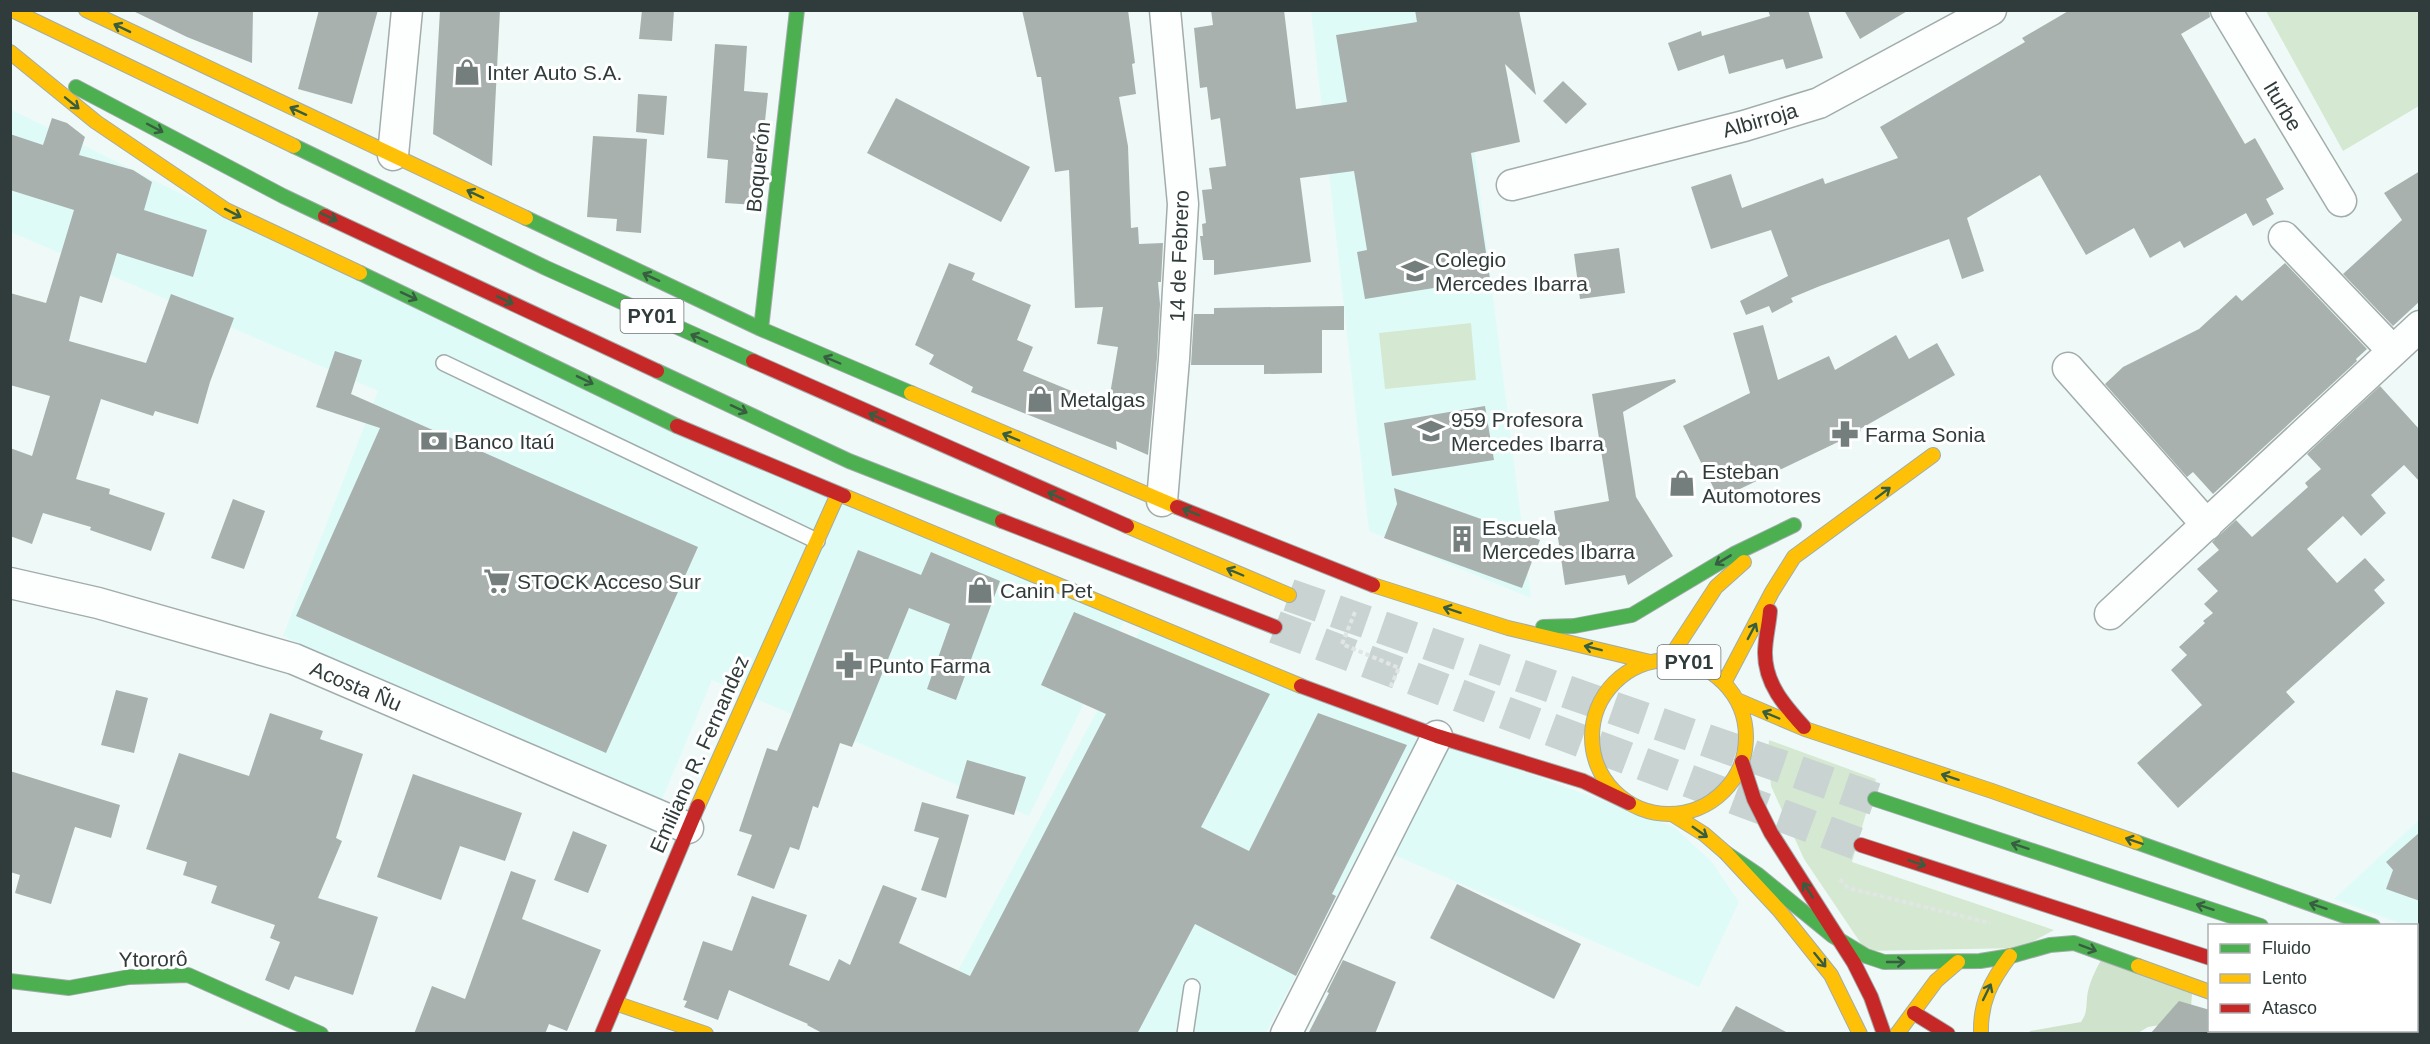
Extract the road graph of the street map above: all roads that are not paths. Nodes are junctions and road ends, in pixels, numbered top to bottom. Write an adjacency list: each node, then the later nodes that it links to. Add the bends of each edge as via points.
1 (12, 10): 25 (main road, PY01, one-way to 1, via 546,268)
2 (86, 10): 9 (main road, one-way to 2)
3 (407, 10): 9 (street)
4 (796, 10): 14 (main road, Boquerón)
5 (1165, 10): 20 (street, 14 de Febrero, via 1184,204)
6 (1991, 10): 10 (street, Albirroja, via 1819,103)
7 (2226, 10): 11 (street, Iturbe)
8 (10, 52): 19 (main road, one-way to 19, via 96,122 226,210 670,423); 27 (main road, PY01, one-way to 27, via 284,196 849,461)
9 (393, 155): 14 (main road, one-way to 9)
10 (1512, 185)
11 (2341, 201)
12 (2283, 237): 15 (street)
13 (2420, 326): 15 (street)
14 (761, 329): 20 (main road, one-way to 14)
15 (2393, 351): 21 (street)
16 (444, 363): 22 (lane)
17 (2068, 368): 21 (street)
18 (1933, 455): 24 (main road, one-way to 18, via 1794,557)
19 (838, 494): 22 (main road, Emiliano R. Fernandez); 34 (main road, via 1313,691)
20 (1162, 501): 28 (main road, one-way to 20, via 1359,579)
21 (2207, 525): 26 (street)
22 (817, 541): 39 (main road, Emiliano R. Fernandez)
23 (10, 583): 39 (street, Acosta Ñu, via 98,603 294,659)
24 (1772, 592): 31 (main road, one-way to 24); 33 (main road, via 1765,658 1769,677 1778,696)
25 (1289, 595)
26 (2110, 614)
27 (1275, 627)
28 (1508, 628): 29 (main road, one-way to 28, via 1716,587 1794,525 1734,554 1632,615 1574,626); 30 (main road, one-way to 28)
29 (1669, 659): 30 (main road, PY01); 31 (main road, PY01, via 1699,666)
30 (1650, 662): 37 (main road, PY01, via 1626,673 1608,691 1596,713 1593,730 1597,764 1610,786)
31 (1724, 683): 32 (main road, PY01)
32 (1737, 700): 33 (main road, one-way to 32); 35 (main road, PY01, via 1745,720)
33 (1805, 729): 43 (main road, one-way to 33)
34 (1437, 736): 37 (main road, via 1583,781); 57 (street)
35 (1742, 762): 38 (main road, PY01, via 1715,799); 44 (main road, one-way to 35, via 1775,840 1749,790)
36 (1875, 799): 42 (main road, one-way to 36)
37 (1629, 803): 38 (main road, PY01, via 1650,812)
38 (1672, 814): 41 (main road, one-way to 41)
39 (688, 828): 51 (main road, Emiliano R. Fernandez)
40 (1861, 844): 46 (main road, one-way to 46)
41 (1726, 853): 44 (main road); 58 (main road, one-way to 58, via 1831,975)
42 (2255, 924)
43 (2367, 924)
44 (1842, 943): 47 (main road, one-way to 47, via 1884,962); 59 (main road, via 1864,980)
45 (2010, 956): 47 (main road); 50 (main road, one-way to 50, via 2063,942 2074,943); 62 (main road, one-way to 45, via 1982,1001)
46 (2208, 957)
47 (1958, 962): 52 (main road, via 1941,975)
48 (10, 981): 53 (main road, Ytororô, via 69,988 129,977 188,975)
49 (1192, 987): 56 (lane)
50 (2208, 991)
51 (615, 1003): 54 (main road, Emiliano R. Fernandez); 55 (main road)
52 (1914, 1013): 60 (main road); 61 (main road)
53 (321, 1034)
54 (602, 1034)
55 (706, 1034)
56 (1185, 1034)
57 (1286, 1034)
58 (1860, 1034)
59 (1884, 1034)
60 (1897, 1034)
61 (1948, 1034)
62 (1981, 1034)

